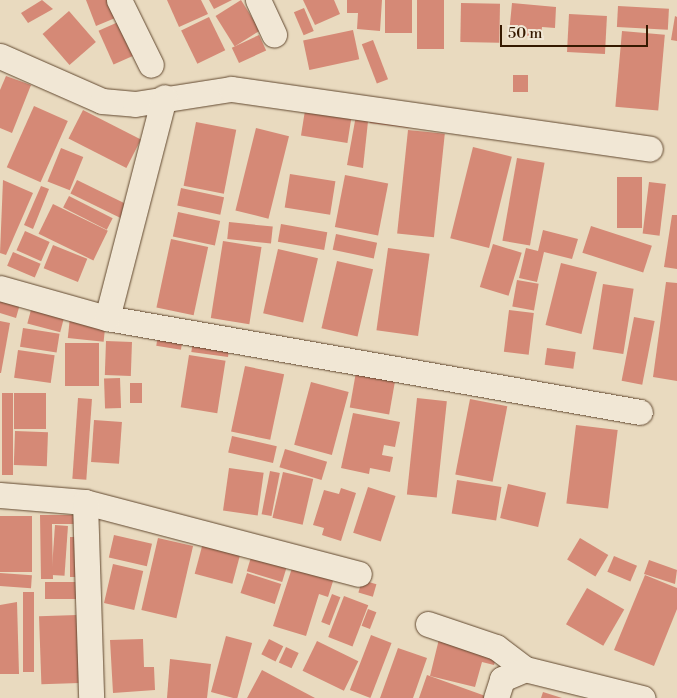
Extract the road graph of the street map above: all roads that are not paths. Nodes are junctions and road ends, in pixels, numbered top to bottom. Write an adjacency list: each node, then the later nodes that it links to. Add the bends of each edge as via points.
1 (119, 0): 5 (street)
2 (258, 0): 3 (street)
3 (274, 34)
4 (0, 56): 6 (street, via 102,101 134,104)
5 (151, 65)
6 (164, 97): 7 (street, via 231,89); 9 (street)
7 (650, 149)
8 (0, 288): 9 (street)
9 (108, 318): 10 (street)
10 (640, 412)
11 (0, 496): 12 (street)
12 (85, 502): 13 (street); 16 (street)
13 (359, 574)
14 (428, 624): 15 (street, via 496,647)
15 (525, 669): 17 (street, via 502,679); 18 (street)
16 (91, 698)
17 (496, 698)
18 (642, 698)

